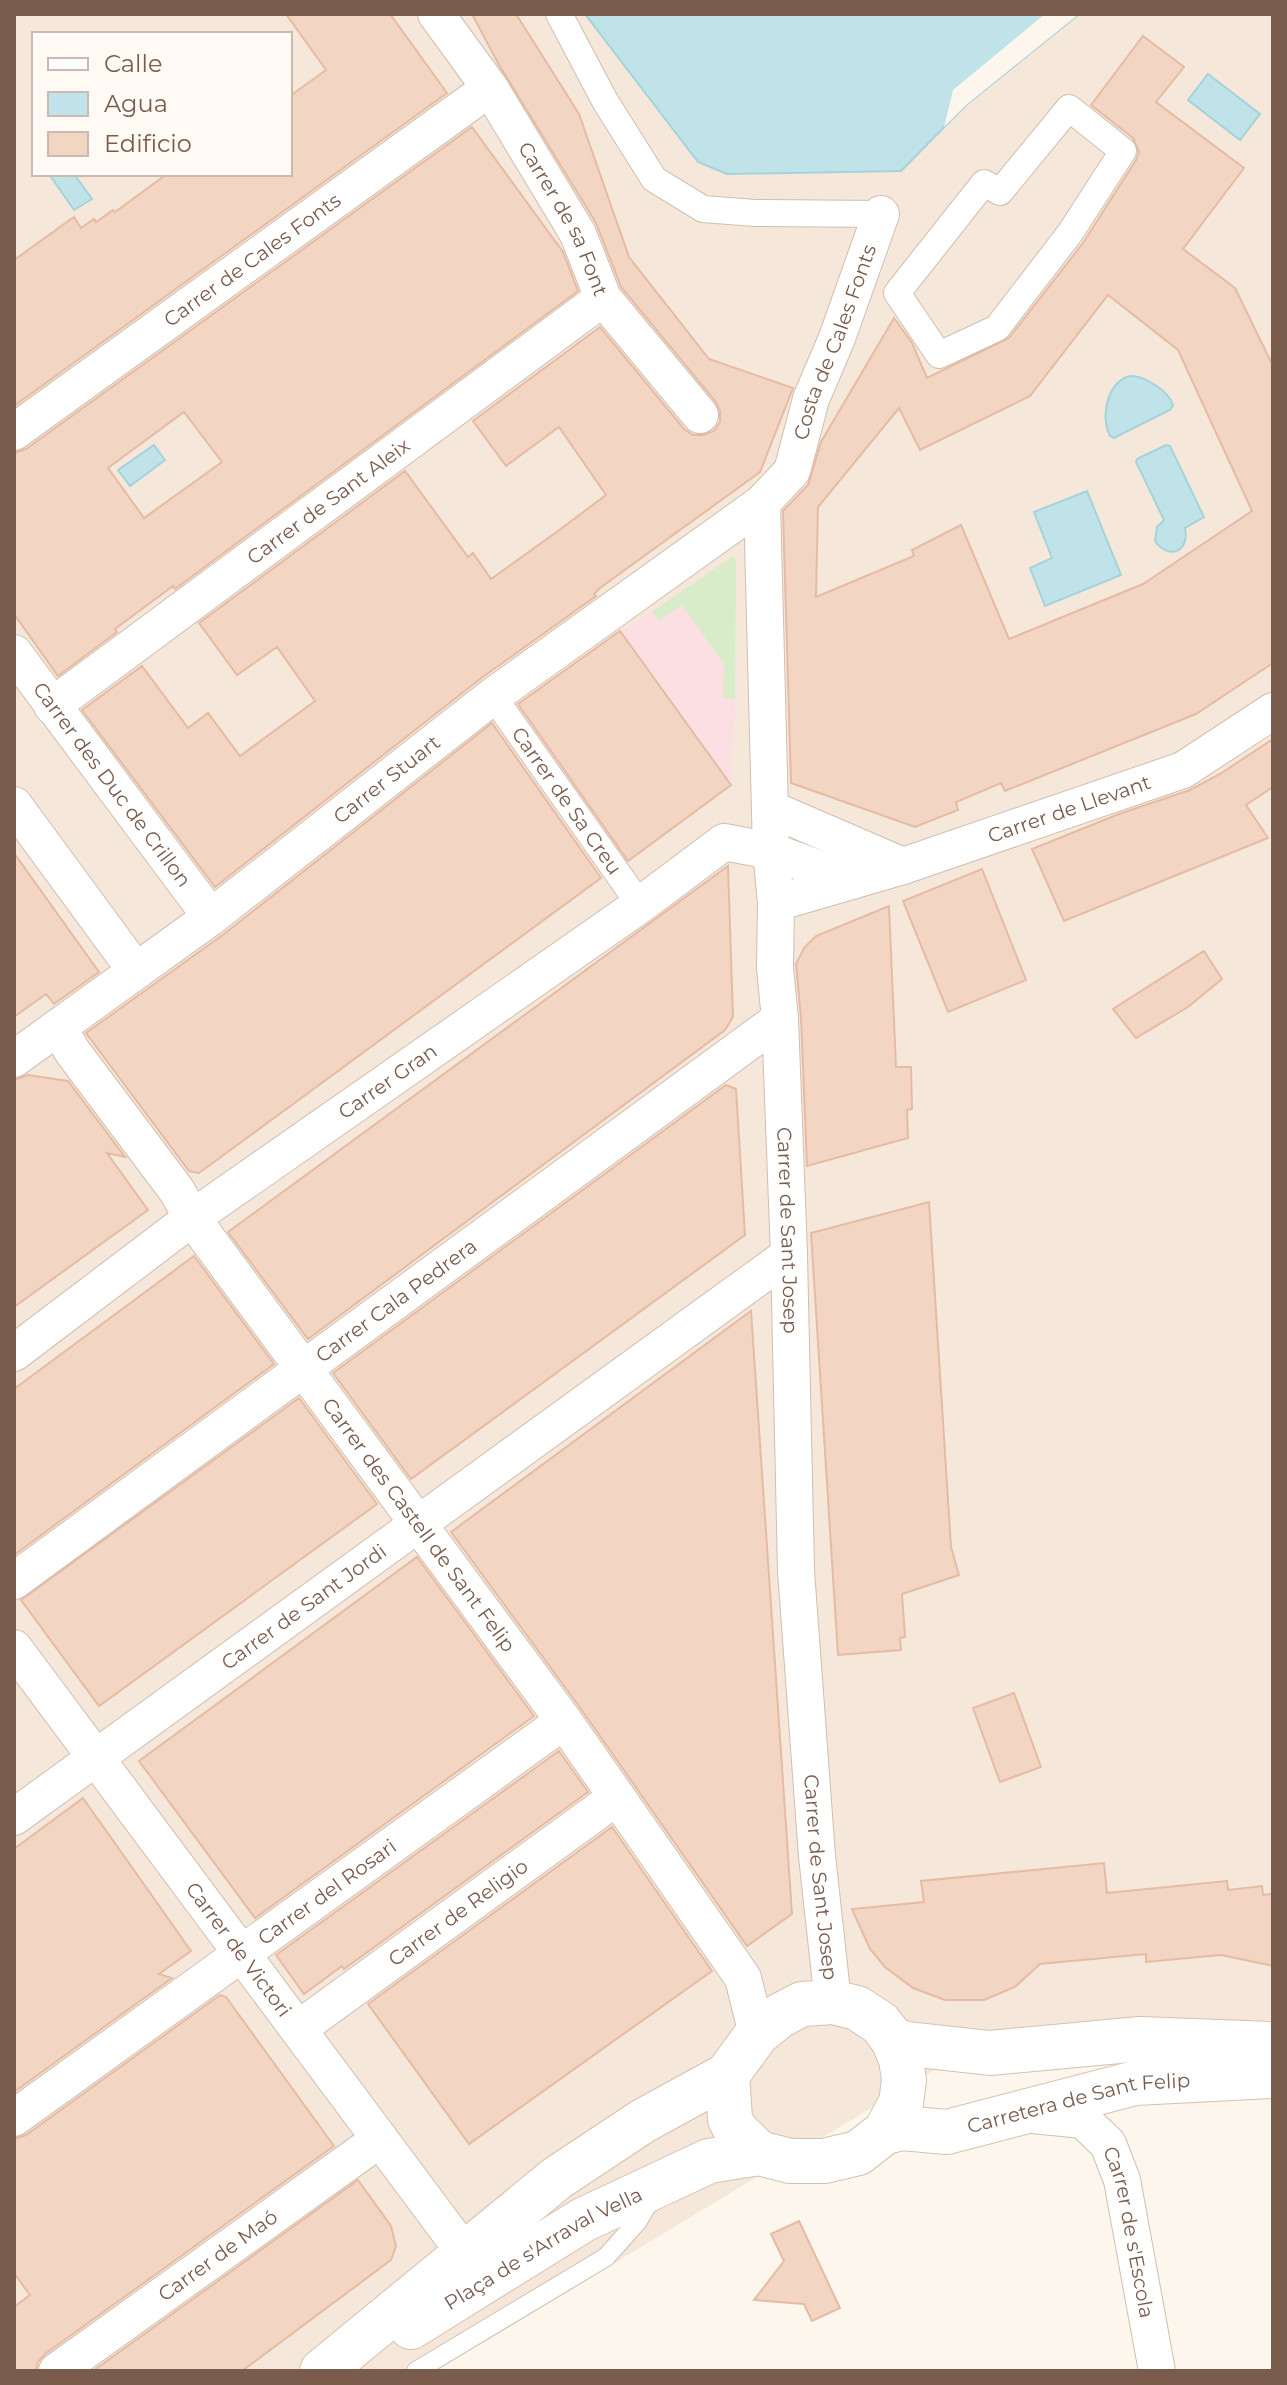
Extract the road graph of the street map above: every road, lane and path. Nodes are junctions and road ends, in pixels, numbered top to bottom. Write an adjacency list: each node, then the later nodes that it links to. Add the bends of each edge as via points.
1 (436, 14): 3 (street, Carrer de sa Font)
2 (559, 14): 4 (street, via 654,179 703,209)
3 (490, 88): 5 (street, Carrer de sa Font, via 578,234); 8 (street, Carrer de Cales Fonts)
4 (881, 214): 9 (street, Costa de Cales Fonts, via 811,399 792,471)
5 (603, 298): 7 (street, Carrer de sa Font); 12 (street, Carrer de Sant Aleix)
6 (939, 355): 6 (street, via 897,293 984,183 1000,192 1069,108 1123,151 1070,233 997,328)
7 (700, 415)
8 (14, 432)
9 (762, 503): 11 (street, Carrer Stuart); 15 (street, Carrer de Sant Josep)
10 (14, 653): 12 (street, Carrer des Duc de Crillon)
11 (493, 696): 20 (street, Carrer de Sa Creu); 21 (street, Carrer Stuart)
12 (52, 706): 21 (street, Carrer des Duc de Crillon)
13 (1273, 711): 17 (street, Carrer de Llevant, via 1183,770)
14 (14, 805): 22 (street)
15 (771, 809): 16 (street, Carrer de Sant Josep); 17 (street)
16 (771, 851): 18 (street); 19 (street, Carrer de Sant Josep); 20 (street, Carrer Gran, via 724,842)
17 (903, 866): 18 (street, Carrer de Llevant)
18 (852, 881): 19 (street, Carrer de Llevant)
19 (776, 903): 23 (street, Carrer de Sant Josep)
20 (640, 905): 26 (street, Carrer Gran)
21 (211, 917): 22 (street, Carrer Stuart)
22 (136, 971): 24 (street, Carrer Stuart)
23 (780, 1019): 27 (street, Carrer de Sant Josep); 29 (street, Carrer Cala Pedrera)
24 (59, 1028): 25 (street, Carrer Stuart); 26 (street, Carrer des Castell de Sant Felip)
25 (14, 1059)
26 (192, 1218): 28 (street, Carrer Gran); 29 (street, Carrer des Castell de Sant Felip)
27 (789, 1255): 30 (street, Carrer de Sant Jordi); 38 (street, Carrer de Sant Josep, via 796,1571)
28 (14, 1353)
29 (303, 1368): 30 (street, Carrer des Castell de Sant Felip); 31 (street, Carrer Cala Pedrera)
30 (420, 1524): 33 (street, Carrer des Castell de Sant Felip); 34 (street, Carrer de Sant Jordi)
31 (14, 1581)
32 (14, 1648): 34 (street, Carrer de Victori)
33 (564, 1721): 35 (street, Carrer des Castell de Sant Felip); 37 (street, Carrer del Rosari)
34 (96, 1758): 36 (street, Carrer de Sant Jordi); 37 (street, Carrer de Victori)
35 (617, 1797): 39 (street, Carrer de Religio); 40 (street, Carrer des Castell de Sant Felip, via 743,1978)
36 (14, 1817)
37 (241, 1953): 39 (street, Carrer de Victori); 46 (street, Carrer del Rosari)
38 (833, 2002): 40 (main road, via 802,2004); 41 (main road, via 857,2008 880,2023)
39 (298, 2029): 48 (street, Carrer de Victori)
40 (757, 2034): 43 (main road)
41 (893, 2040): 42 (main road, via 990,2053 1140,2039); 47 (main road, via 904,2080 901,2103)
42 (1273, 2044)
43 (727, 2075): 49 (main road, via 730,2119); 51 (main road, via 643,2121 557,2178)
44 (1273, 2076): 45 (main road, Carretera de Sant Felip, via 1135,2083)
45 (1019, 2113): 47 (main road, Carretera de Sant Felip, via 947,2132); 56 (street, Carrer de s'Escola, via 1083,2120 1108,2144 1122,2180)
46 (14, 2118)
47 (885, 2132): 49 (main road, via 858,2153 840,2159 790,2161)
48 (380, 2139): 51 (street, Carrer de Victori); 52 (street, Carrer de Maó)
49 (759, 2153): 50 (main road, Plaça de s'Arraval Vella, via 709,2161)
50 (661, 2183): 54 (main road, Plaça de s'Arraval Vella, via 583,2220); 55 (lane, via 638,2221 606,2257)
51 (464, 2252): 53 (main road)
52 (57, 2371)
53 (322, 2371)
54 (341, 2371)
55 (416, 2371)
56 (1157, 2371)

